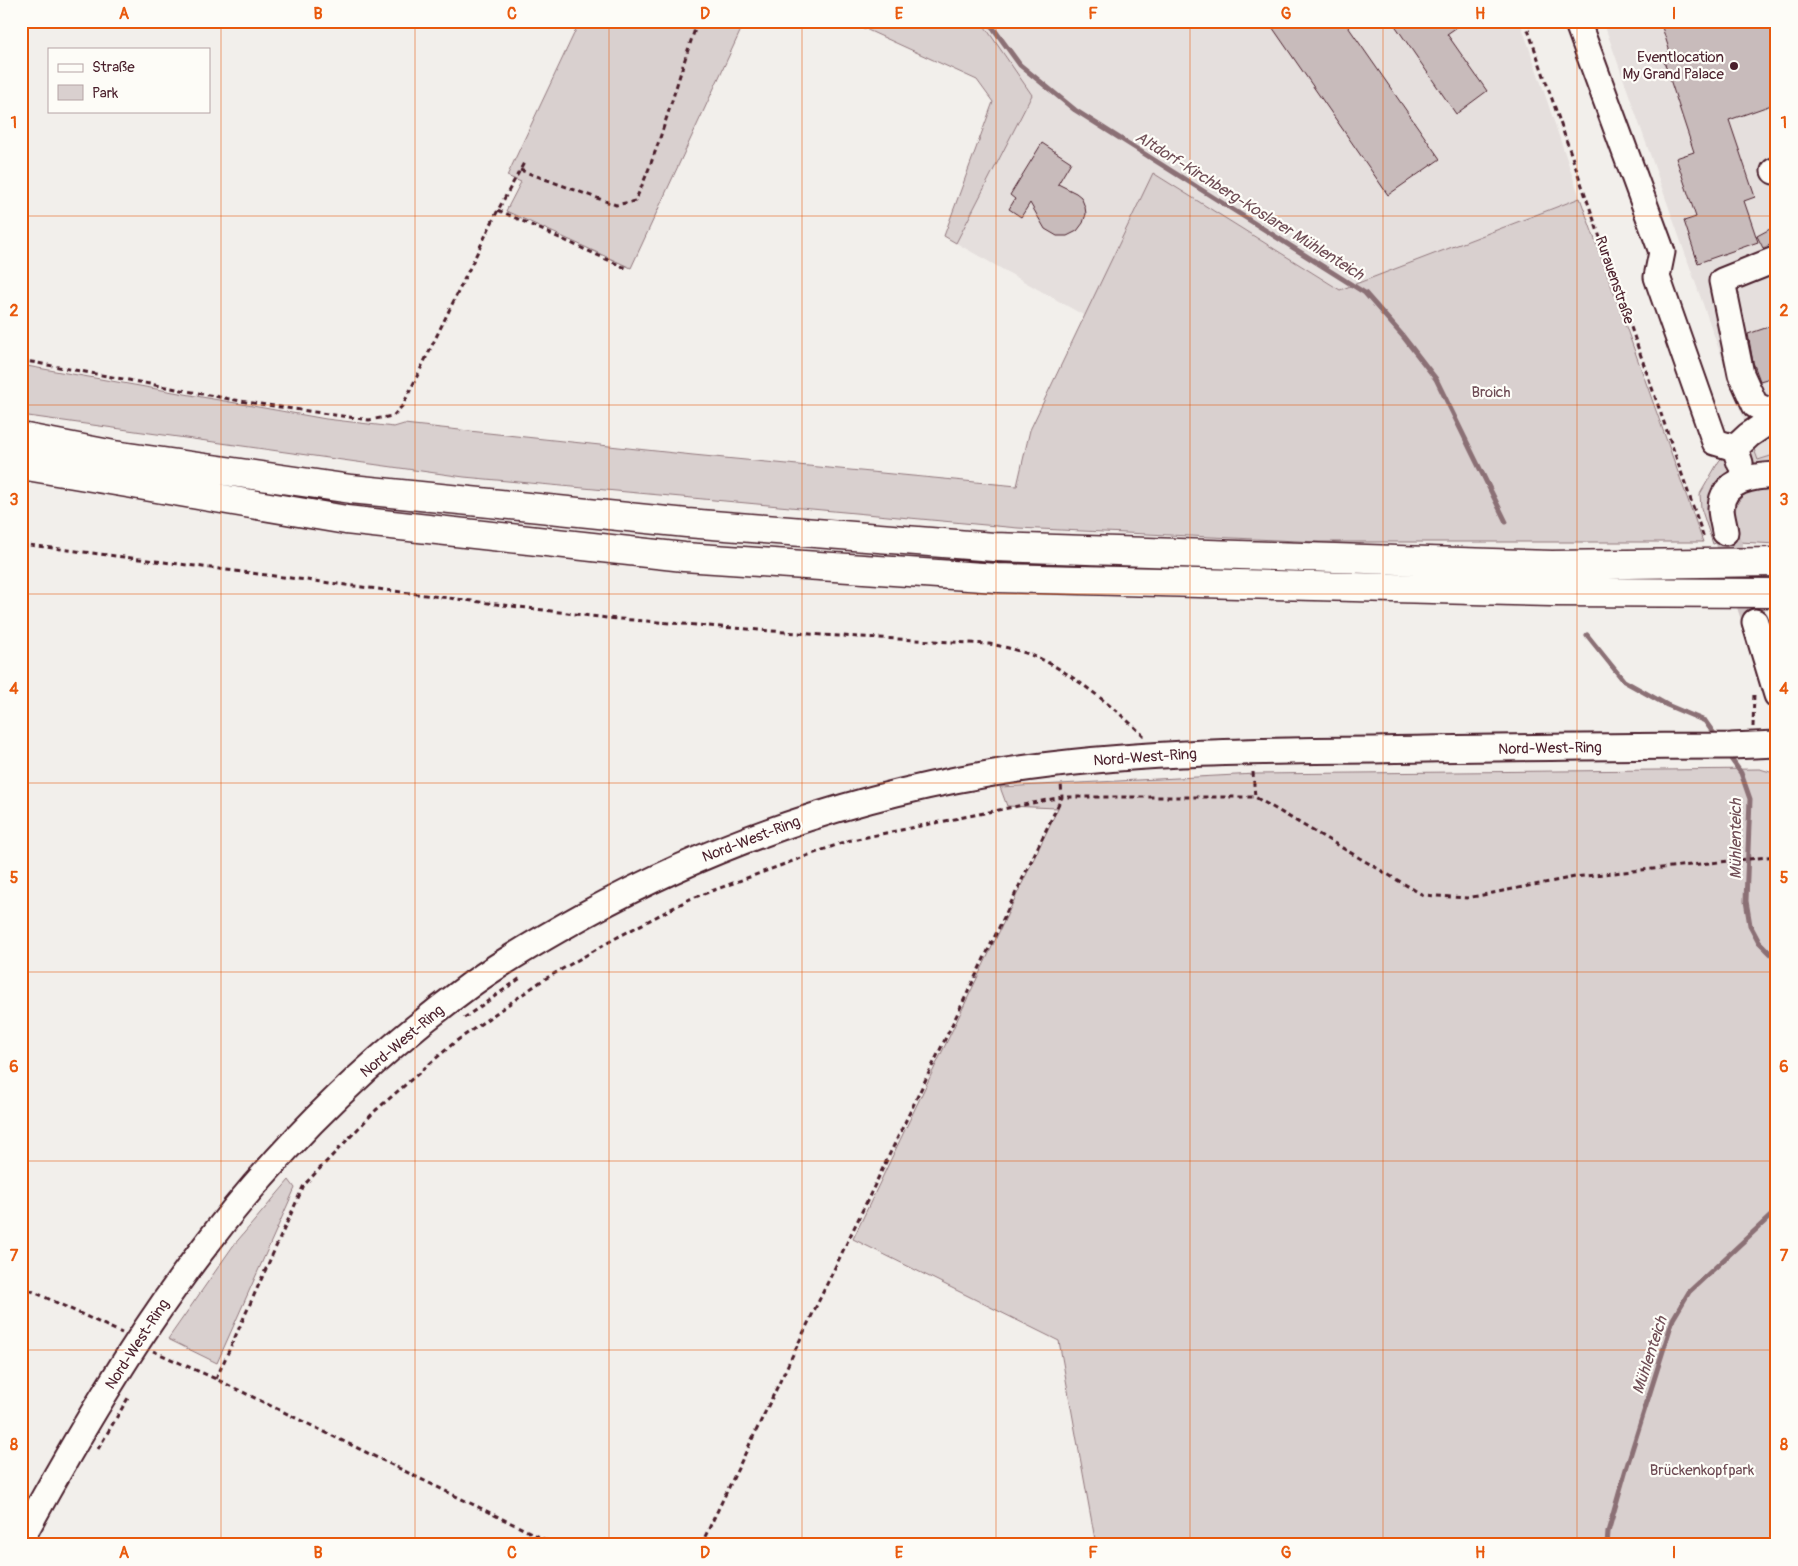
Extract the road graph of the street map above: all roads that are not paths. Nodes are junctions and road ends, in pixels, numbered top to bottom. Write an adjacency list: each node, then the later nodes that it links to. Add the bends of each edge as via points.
1 (1577, 21): 5 (street, via 1662,252 1657,277 1715,442)
2 (1777, 259): 3 (street, via 1722,281 1741,374 1755,405)
3 (1777, 416): 5 (street)
4 (21, 437): 10 (highway, via 114,455 361,490 687,523 994,547 1552,565)
5 (1735, 448): 8 (street)
6 (21, 465): 11 (highway, via 346,520 694,558 997,578 1552,592)
7 (1777, 475): 8 (street)
8 (1746, 478): 9 (street, via 1726,492)
9 (1715, 535)
10 (1777, 562)
11 (1777, 593)
12 (1755, 622): 13 (street)
13 (1765, 693)
14 (1753, 745): 15 (street, Nord-West-Ring, via 1167,754 1060,779 990,774 915,789 801,820 701,857 637,887 515,956 475,982 344,1089 269,1168 201,1251 151,1346 95,1408)
15 (21, 1539)

